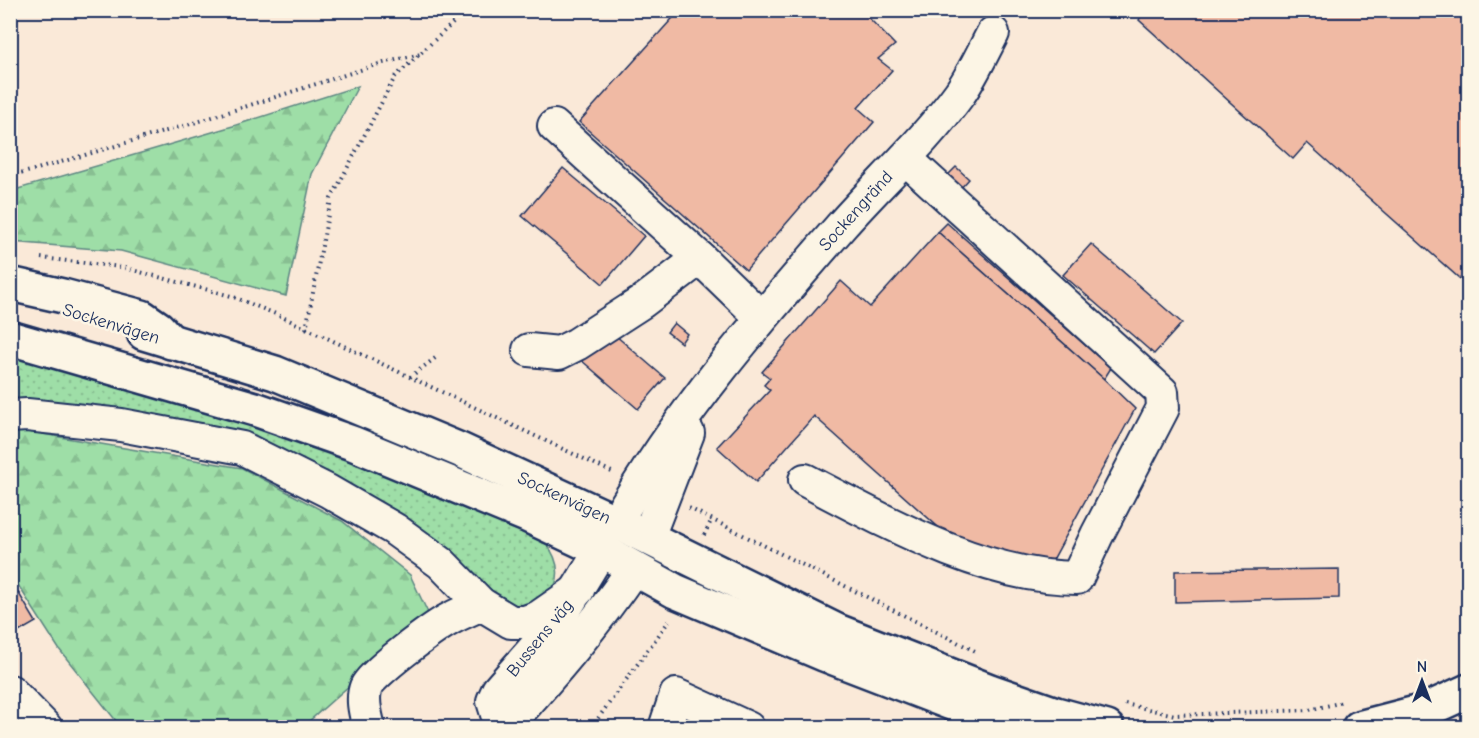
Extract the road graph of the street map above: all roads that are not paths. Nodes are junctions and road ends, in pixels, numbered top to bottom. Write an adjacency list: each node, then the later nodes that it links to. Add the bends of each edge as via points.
1 (993, 33): 3 (street, Sockengränd, via 961,92)
2 (554, 126): 4 (street)
3 (905, 158): 7 (street, Sockengränd); 14 (street, via 1162,392 1163,408 1077,579 1053,579 1002,568 911,535)
4 (700, 258): 7 (street); 11 (street, via 577,345 559,353)
5 (10, 284): 9 (main road, via 142,317)
6 (10, 296): 9 (main road, Sockenvägen)
7 (761, 317): 15 (street, Sockengränd, via 709,382)
8 (10, 338): 12 (main road, Sockenvägen)
9 (171, 342): 16 (main road, Sockenvägen, via 275,373 460,450)
10 (10, 348): 12 (main road, Sockenvägen)
11 (529, 350)
12 (130, 371): 18 (main road, Sockenvägen, via 352,443)
13 (10, 416): 21 (street, via 121,424 242,448 394,529 441,563)
14 (805, 480)
15 (650, 490): 16 (street, Sockengränd); 17 (street, Sockengränd)
16 (616, 522): 17 (main road, Sockenvägen); 18 (main road)
17 (648, 537): 19 (main road); 26 (main road, Sockenvägen, via 837,631 990,691 1056,714)
18 (601, 550): 19 (main road, Sockenvägen); 20 (street, Bussens väg)
19 (634, 568): 27 (street, Bussens väg, via 610,604); 32 (main road, Sockenvägen, via 675,591 824,654)
20 (578, 590): 21 (street, via 525,622 511,622); 27 (street, Bussens väg, via 556,624 498,690 493,701 496,714)
21 (481, 604): 29 (street, via 446,621 378,672 364,697)
22 (10, 691): 28 (street)
23 (1468, 691): 24 (main road, via 1424,711)
24 (1356, 714)
25 (1468, 714): 33 (main road)
26 (1112, 715)
27 (507, 726)
28 (46, 728)
29 (369, 728)
30 (665, 728): 31 (street, via 676,695)
31 (748, 728)
32 (1024, 728)
33 (1432, 728)

